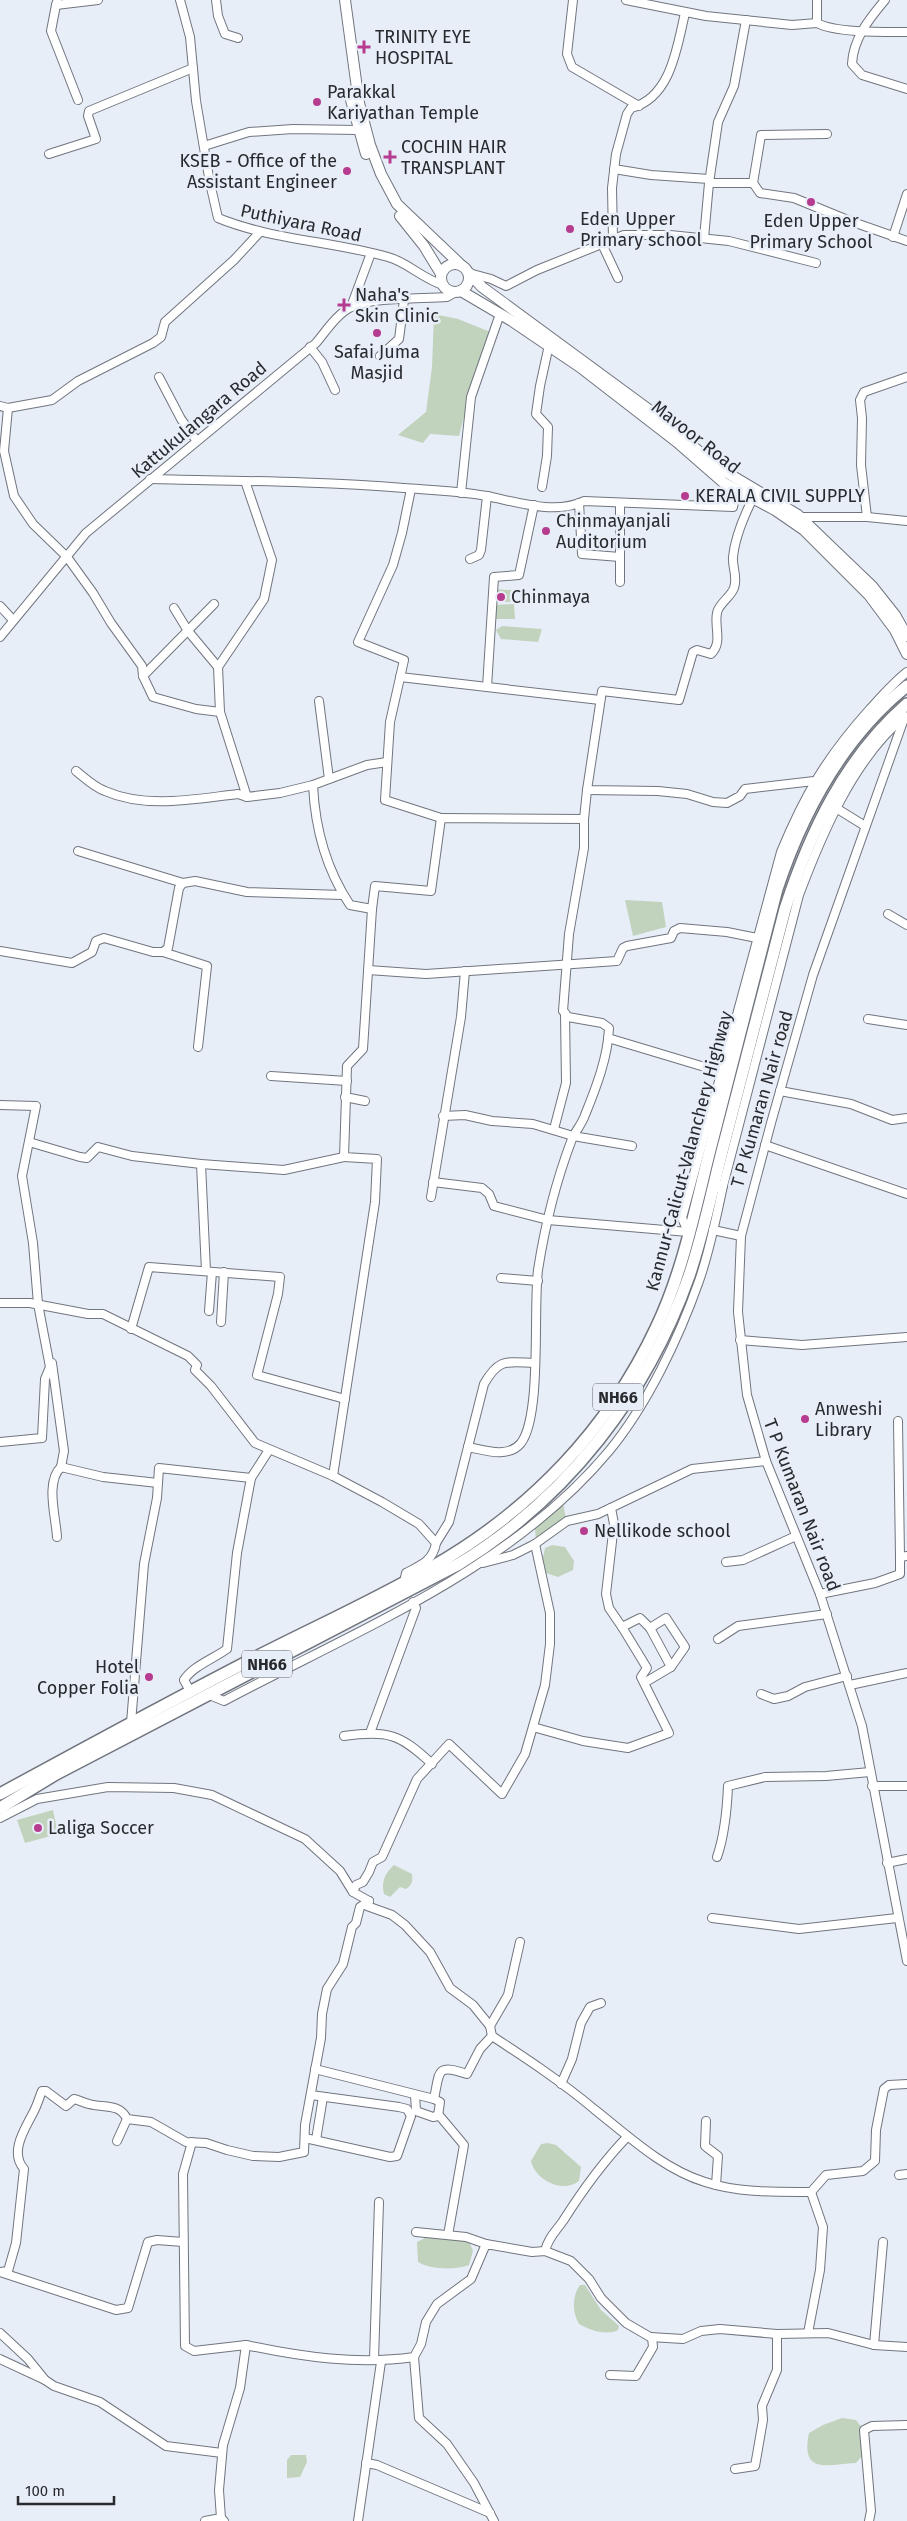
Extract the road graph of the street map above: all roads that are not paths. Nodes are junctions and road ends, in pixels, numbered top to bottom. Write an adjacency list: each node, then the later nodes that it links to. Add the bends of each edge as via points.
1 (98, 0): 10 (street)
2 (180, 0): 17 (street, Puthiyara Road, via 190,37)
3 (216, 0): 16 (street, via 225,34)
4 (338, 0): 21 (main road, via 347,76)
5 (345, 0): 37 (main road, Mavoor Road, via 359,104 381,174 397,204)
6 (573, 0): 20 (street, via 567,54 572,67)
7 (626, 0): 11 (street)
8 (817, 0): 13 (street)
9 (884, 0): 14 (street)
10 (57, 2): 19 (street, via 51,31)
11 (685, 13): 12 (street); 20 (street, via 672,67 645,104)
12 (746, 20): 13 (street, via 792,25); 26 (street, via 734,86 718,122)
13 (817, 23): 14 (street, via 826,28)
14 (861, 31): 15 (street); 18 (street, via 852,64 862,75)
15 (907, 32)
16 (238, 38)
17 (193, 68): 23 (street, Puthiyara Road); 24 (street, via 88,111 96,139)
18 (907, 89)
19 (78, 100)
20 (639, 106): 25 (street, via 631,108 628,114)
21 (358, 130): 23 (street, via 249,132); 38 (main road, via 374,176 387,201 424,246)
22 (828, 134): 27 (street, via 761,135)
23 (204, 146): 29 (street, Puthiyara Road, via 218,218)
24 (49, 154)
25 (614, 169): 26 (street); 32 (street)
26 (709, 181): 27 (street); 31 (street)
27 (753, 184): 30 (street, via 760,193 794,198)
28 (907, 194): 30 (street)
29 (260, 232): 35 (street, Puthiyara Road); 52 (street, via 165,322 161,337 153,343 78,381 52,400)
30 (893, 237): 33 (street)
31 (704, 238): 32 (street, via 624,234); 36 (street, via 740,243)
32 (613, 239): 34 (street)
33 (907, 241)
34 (602, 244): 39 (street, via 506,286); 40 (street)
35 (371, 253): 41 (street, Puthiyara Road, via 390,257); 44 (street)
36 (816, 263)
37 (461, 264): 38 (main road, via 448,266); 39 (main road, Mavoor Road)
38 (441, 274): 41 (main road)
39 (469, 274): 42 (main road, via 469,284); 66 (main road, Mavoor Road, via 482,287 648,408 719,468)
40 (618, 278)
41 (443, 285): 42 (main road, Mavoor Road)
42 (457, 292): 43 (street, Kattukulangara Road, via 447,297); 45 (main road, Mavoor Road)
43 (404, 300): 44 (street, Kattukulangara Road, via 367,303); 48 (street, via 399,339)
44 (351, 308): 47 (street, Kattukulangara Road)
45 (500, 314): 46 (main road, Mavoor Road); 59 (street, via 471,397)
46 (549, 346): 56 (street, via 536,414 548,427 548,456); 58 (main road, Mavoor Road, via 622,398 724,483)
47 (310, 347): 51 (street, via 322,362); 53 (street, Kattukulangara Road)
48 (380, 356)
49 (159, 377): 53 (street)
50 (907, 377): 65 (street, via 864,392 860,400 860,465)
51 (335, 390)
52 (4, 407): 68 (street, via 4,451 14,496 33,524)
53 (196, 440): 54 (street, Kattukulangara Road)
54 (150, 479): 55 (street); 68 (street, Kattukulangara Road, via 86,534)
55 (245, 480): 57 (street); 80 (street, via 272,560 264,599)
56 (542, 487)
57 (411, 489): 59 (street); 83 (street, via 393,565 358,642 404,660)
58 (737, 490): 61 (main road, Mavoor Road); 63 (street, via 733,507)
59 (461, 493): 60 (street)
60 (487, 496): 64 (street); 70 (street, via 481,550 479,555)
61 (753, 498): 66 (main road, Mavoor Road); 86 (street, via 733,558 734,588 717,611 718,642 711,654 693,652 678,700 602,691)
62 (580, 503): 63 (street); 64 (street); 69 (street, via 582,554)
63 (620, 504): 69 (street)
64 (534, 506): 85 (street, via 519,574 494,577)
65 (867, 517): 66 (street); 67 (street)
66 (796, 518): 77 (main road, Mavoor Road, via 872,586); 79 (main road, Mavoor Road, via 869,595 895,630)
67 (907, 521)
68 (66, 557): 75 (street, Kattukulangara Road); 82 (street, via 142,666)
69 (620, 557): 71 (street)
70 (470, 559)
71 (620, 582)
72 (214, 604): 76 (street)
73 (0, 606): 75 (street)
74 (174, 608): 76 (street)
75 (13, 620): 78 (street, Kattukulangara Road)
76 (188, 631): 80 (street); 82 (street)
77 (907, 636)
78 (0, 637)
79 (907, 654)
80 (218, 667): 89 (street)
81 (907, 672): 93 (street, via 856,726)
82 (143, 676): 89 (street, via 153,697 196,710)
83 (400, 677): 85 (street); 90 (street, via 390,722)
84 (907, 686): 141 (highway, Kannur-Calicut-Valanchery Highway / NH66, via 848,746 827,775 790,849)
85 (487, 687): 86 (street)
86 (600, 700): 95 (street)
87 (319, 701): 92 (street)
88 (906, 711): 97 (street, via 864,762); 100 (street, T P Kumaran Nair road); 137 (highway, Kannur-Calicut-Valanchery Highway / NH66, via 883,727 835,790 799,865)
89 (220, 712): 96 (street)
90 (387, 762): 92 (street, via 367,765); 98 (street, via 385,800)
91 (76, 771): 96 (street, via 103,791 126,798 153,802 238,794)
92 (329, 779): 94 (street)
93 (814, 782): 95 (street, via 745,789 727,803 658,791); 107 (street, via 781,852)
94 (313, 786): 96 (street); 103 (street, via 322,846)
95 (587, 790): 99 (street)
96 (247, 797)
97 (836, 808): 100 (street); 135 (street, via 799,895)
98 (442, 818): 99 (street); 104 (street, via 430,891 375,886)
99 (584, 818): 110 (street, via 584,848)
100 (865, 826): 121 (street, T P Kumaran Nair road, via 812,975)
101 (78, 850): 102 (street)
102 (183, 883): 103 (street, via 195,881 247,892); 109 (street, via 179,888 168,948)
103 (343, 894): 104 (street, via 350,905)
104 (372, 908): 111 (street)
105 (888, 914): 106 (street)
106 (907, 925)
107 (757, 938): 110 (street, via 680,928 671,938 623,948 617,961); 141 (street, via 682,1218)
108 (0, 951): 109 (street, via 72,963 92,952 96,941 104,938)
109 (162, 952): 117 (street, via 207,966)
110 (566, 963): 112 (street); 113 (street)
111 (368, 970): 112 (street, via 426,974); 120 (street, via 363,1049 347,1066)
112 (465, 971): 125 (street, via 461,1017)
113 (565, 1013): 116 (street, via 577,1020 602,1023 609,1028); 127 (street, via 566,1083)
114 (868, 1019): 115 (street)
115 (907, 1025)
116 (608, 1038): 118 (street); 128 (street, via 585,1116)
117 (198, 1047)
118 (718, 1071)
119 (271, 1076): 120 (street)
120 (347, 1081): 122 (street)
121 (780, 1091): 126 (street, via 851,1104 892,1120); 130 (street, T P Kumaran Nair road)
122 (346, 1097): 123 (street); 132 (street)
123 (365, 1101)
124 (0, 1105): 129 (street, via 36,1106)
125 (444, 1116): 127 (street, via 465,1115); 134 (street)
126 (907, 1118)
127 (554, 1129): 128 (street)
128 (573, 1136): 131 (street); 139 (street)
129 (29, 1142): 133 (street, via 87,1158 98,1147 132,1156); 148 (street, via 22,1176)
130 (765, 1145): 136 (street); 142 (street, T P Kumaran Nair road)
131 (632, 1146)
132 (344, 1157): 133 (street, via 284,1170); 155 (street, via 376,1159 374,1202)
133 (202, 1164): 143 (street)
134 (433, 1182): 138 (street); 139 (street, via 482,1188 494,1206)
135 (723, 1186): 137 (street); 140 (street)
136 (907, 1194)
137 (710, 1196): 186 (highway, Kannur-Calicut-Valanchery Highway / NH66, via 689,1276 661,1343 614,1421 557,1489 492,1544 459,1564)
138 (431, 1197)
139 (548, 1220): 141 (street); 146 (street)
140 (713, 1230): 142 (street); 172 (street, via 684,1320 631,1420 585,1477 514,1540)
141 (688, 1232): 173 (highway, Kannur-Calicut-Valanchery Highway / NH66, via 657,1327 594,1431 523,1504 477,1539)
142 (741, 1236): 153 (street, T P Kumaran Nair road)
143 (209, 1271): 144 (street); 149 (street); 151 (street, via 149,1267)
144 (224, 1272): 150 (street); 155 (street, via 280,1277 257,1375)
145 (501, 1278): 146 (street)
146 (538, 1281): 154 (street)
147 (0, 1302): 148 (street)
148 (39, 1305): 151 (street, via 103,1314); 157 (street, via 50,1367 45,1380 42,1438); 161 (street, via 52,1364 64,1451)
149 (208, 1311)
150 (221, 1322)
151 (131, 1329): 159 (street, via 188,1356 197,1365 195,1370 250,1438)
152 (907, 1336): 153 (street, via 802,1345)
153 (740, 1340): 160 (street, T P Kumaran Nair road, via 746,1395)
154 (534, 1363): 158 (street, via 504,1362 494,1368 484,1384); 158 (street, via 533,1404 520,1444 508,1452)
155 (344, 1399): 162 (street)
156 (898, 1421): 170 (street)
157 (0, 1442)
158 (468, 1447): 168 (street, via 449,1522)
159 (269, 1450): 162 (street); 163 (street)
160 (766, 1462): 165 (street, via 692,1469); 166 (street, T P Kumaran Nair road)
161 (61, 1467): 164 (street, via 103,1477); 167 (street, via 52,1483)
162 (333, 1476): 168 (street, via 412,1519 429,1532)
163 (251, 1478): 164 (street, via 159,1468); 185 (street, via 237,1553 227,1649 208,1663 189,1671 184,1680)
164 (158, 1483): 188 (street, via 144,1564)
165 (611, 1508): 169 (street, via 566,1521); 177 (street, via 614,1524 606,1594 609,1608)
166 (796, 1536): 171 (street, via 743,1560); 174 (street, T P Kumaran Nair road)
167 (58, 1537)
168 (436, 1543): 173 (street, via 435,1552 428,1562 406,1573)
169 (536, 1544): 172 (street, via 493,1562); 189 (street, via 550,1613 550,1644 545,1685)
170 (904, 1557): 174 (street, via 900,1574 875,1583)
171 (726, 1562)
172 (481, 1563): 175 (street)
173 (404, 1582): 185 (highway, Kannur-Calicut-Valanchery Highway / NH66)
174 (820, 1594): 176 (street, T P Kumaran Nair road)
175 (413, 1602): 186 (street, via 224,1700); 190 (street, via 416,1608)
176 (827, 1614): 179 (street, via 738,1626); 182 (street, T P Kumaran Nair road)
177 (622, 1627): 178 (street, via 640,1618); 183 (street, via 647,1668 641,1677)
178 (650, 1628): 180 (street); 180 (street, via 666,1618 685,1647)
179 (718, 1639)
180 (671, 1667): 183 (street)
181 (907, 1674): 184 (street)
182 (847, 1676): 184 (street, T P Kumaran Nair road); 187 (street, via 774,1699)
183 (644, 1683): 189 (street, via 669,1733 628,1748 583,1741)
184 (850, 1685): 193 (street, T P Kumaran Nair road, via 862,1726)
185 (190, 1691): 188 (highway, Kannur-Calicut-Valanchery Highway / NH66)
186 (207, 1694): 197 (highway, Kannur-Calicut-Valanchery Highway / NH66, via 56,1774)
187 (761, 1694)
188 (131, 1723): 196 (highway, Kannur-Calicut-Valanchery Highway / NH66)
189 (533, 1727): 192 (street, via 525,1754 502,1794 449,1744)
190 (370, 1733): 191 (street); 192 (street, via 394,1736 409,1743)
191 (344, 1736)
192 (432, 1764): 202 (street, via 417,1779 382,1857 374,1862)
193 (870, 1772): 194 (street, T P Kumaran Nair road); 199 (street, via 765,1777 728,1786 728,1817)
194 (872, 1786): 195 (street); 201 (street, T P Kumaran Nair road)
195 (907, 1786)
196 (0, 1794)
197 (0, 1808)
198 (0, 1818): 202 (street, via 37,1799 95,1789 160,1787 190,1790 221,1798 305,1839 340,1871)
199 (717, 1857)
200 (907, 1859): 201 (street)
201 (887, 1863): 205 (street, T P Kumaran Nair road)
202 (353, 1892): 203 (street)
203 (368, 1901): 209 (street, via 367,1906 392,1915 420,1939 450,1988 472,2005); 211 (street, via 360,1907 342,1964 327,1989)
204 (712, 1918): 205 (street, via 799,1929)
205 (897, 1918): 207 (street, T P Kumaran Nair road)
206 (520, 1942): 209 (street, via 508,1995)
207 (907, 1961)
208 (601, 2003): 212 (street, via 590,2006 581,2022 572,2059)
209 (490, 2026): 210 (street)
210 (492, 2036): 212 (street); 217 (street, via 480,2049 466,2074 443,2069)
211 (315, 2069): 214 (street); 215 (street)
212 (561, 2084): 221 (street)
213 (907, 2084): 227 (street, via 889,2085 884,2089 876,2130 875,2161 871,2166 863,2171 826,2175)
214 (311, 2095): 216 (street); 222 (street)
215 (415, 2095): 217 (street); 218 (street, via 416,2111 433,2117)
216 (323, 2097): 223 (street); 223 (street, via 399,2107 407,2109 411,2116 397,2156)
217 (434, 2099): 218 (street, via 440,2102)
218 (438, 2114): 230 (street, via 464,2145)
219 (127, 2119): 224 (street); 225 (street, via 151,2122 183,2141); 235 (street, via 118,2109 74,2099 66,2106 42,2091 20,2138 19,2158 24,2169 16,2243 8,2271)
220 (706, 2121): 226 (street, via 705,2146 718,2156)
221 (627, 2137): 226 (street, via 673,2167); 234 (street, via 580,2194 552,2234)
222 (306, 2138): 223 (street); 225 (street, via 304,2152 279,2157 254,2156 206,2142)
223 (316, 2140)
224 (117, 2141)
225 (192, 2142): 231 (street, via 183,2174)
226 (716, 2185): 227 (street, via 760,2192)
227 (811, 2192): 237 (street, via 824,2227)
228 (378, 2202): 245 (street)
229 (416, 2232): 230 (street)
230 (448, 2235): 233 (street, via 477,2239)
231 (183, 2242): 235 (street, via 148,2242 128,2308 116,2310); 240 (street, via 185,2346 194,2351)
232 (883, 2242): 241 (street)
233 (486, 2244): 234 (street, via 532,2252); 243 (street, via 471,2279 437,2304 426,2322)
234 (545, 2251): 239 (street, via 571,2261 589,2279 600,2298 626,2323)
235 (0, 2272)
236 (0, 2333): 247 (street)
237 (808, 2333): 238 (street); 241 (street, via 828,2333)
238 (777, 2334): 239 (street, via 720,2329 701,2331 683,2339); 251 (street, via 776,2370 762,2406 763,2420 755,2466)
239 (652, 2337): 246 (street, via 653,2348 636,2376)
240 (246, 2345): 245 (street, via 297,2356); 249 (street, via 240,2388)
241 (874, 2345): 242 (street)
242 (907, 2346)
243 (414, 2357): 245 (street); 252 (street, via 419,2418 447,2444)
244 (0, 2359): 247 (street)
245 (378, 2361): 250 (street)
246 (610, 2376)
247 (45, 2380): 249 (street, via 100,2402 166,2446)
248 (907, 2425): 257 (street, via 872,2426 864,2430 871,2511)
249 (222, 2453): 253 (street, via 218,2490)
250 (366, 2462): 252 (street); 255 (street)
251 (735, 2469)
252 (490, 2513): 256 (street)
253 (223, 2520): 254 (street)
254 (205, 2521)
255 (358, 2521)
256 (494, 2521)
257 (869, 2521)

